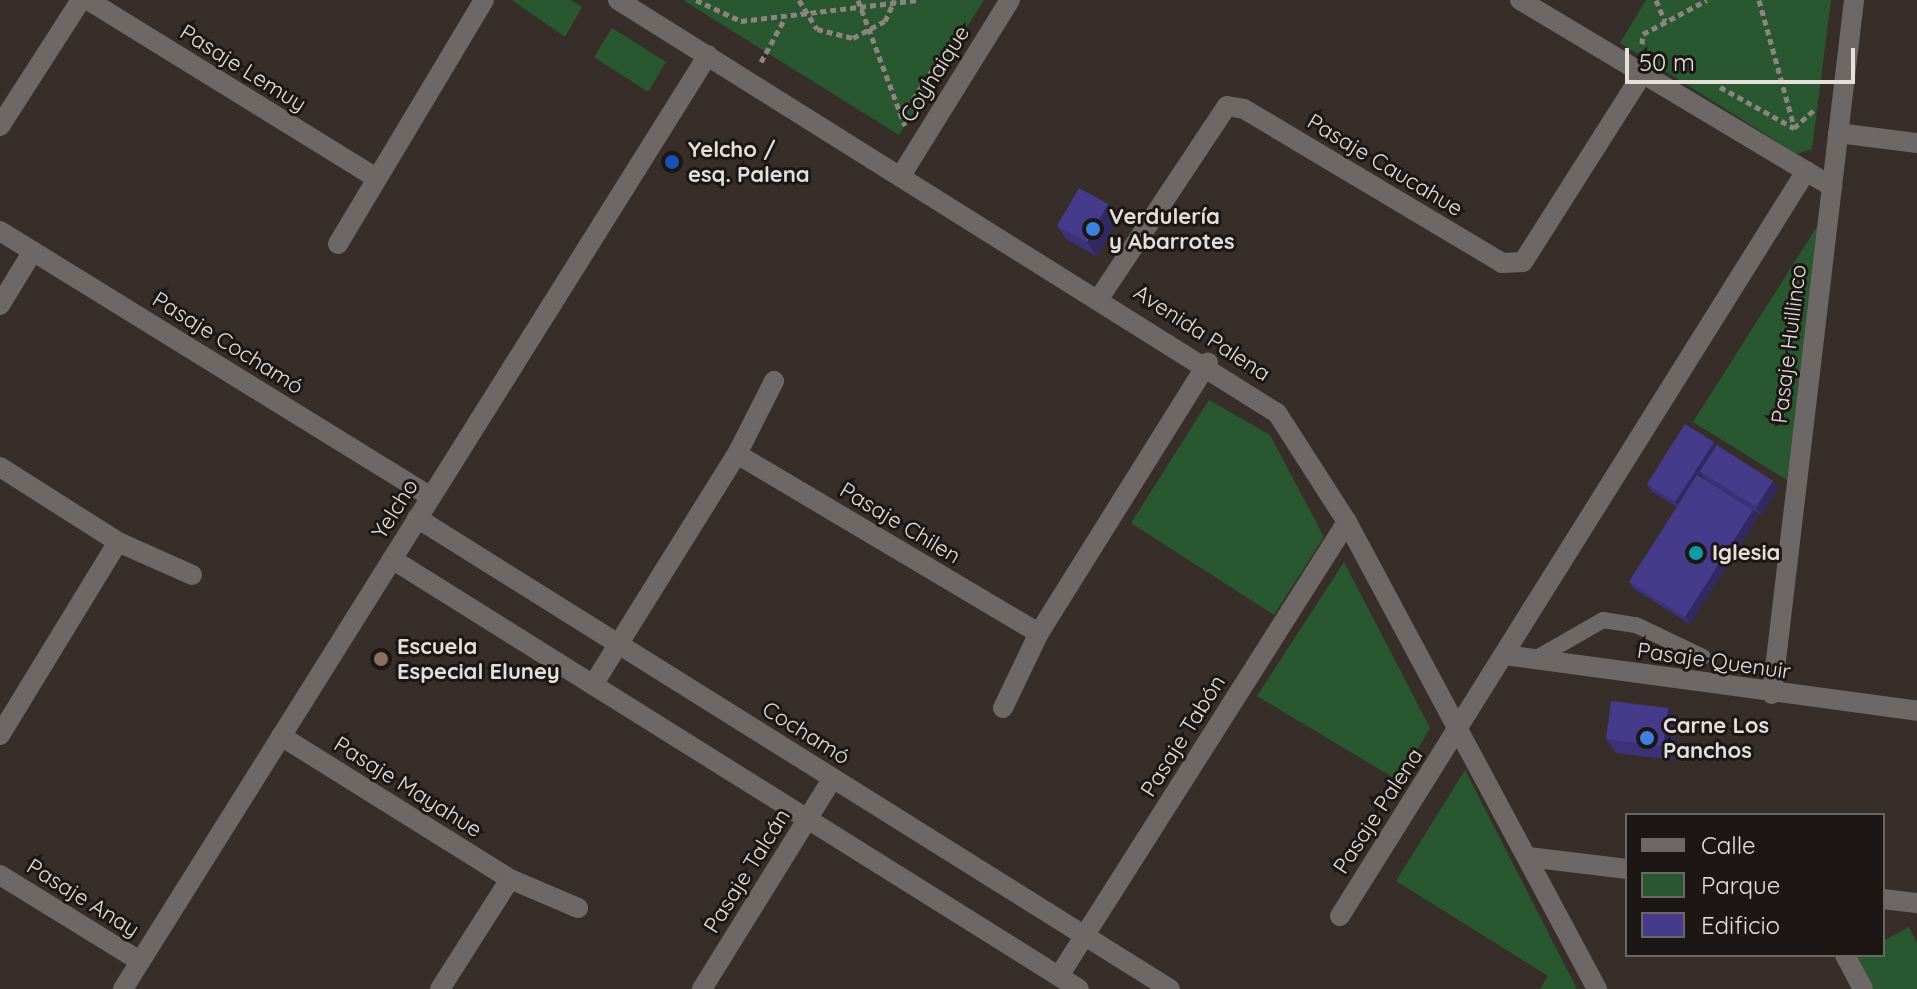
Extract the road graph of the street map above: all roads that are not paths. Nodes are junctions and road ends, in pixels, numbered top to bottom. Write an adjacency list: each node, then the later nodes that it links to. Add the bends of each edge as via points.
1 (81, 0): 10 (street)
2 (88, 0): 15 (street, Pasaje Lemuy)
3 (484, 0): 15 (street)
4 (618, 0): 8 (street, Avenida Palena)
5 (1010, 0): 14 (street, Coyhaique)
6 (1520, 0): 9 (street)
7 (1854, 0): 11 (street, Pasaje Huillinco)
8 (708, 55): 14 (street, Avenida Palena); 26 (street, Yelcho)
9 (1643, 73): 13 (street); 20 (street, Pasaje Caucahue, via 1523,262 1502,263 1244,109 1227,106)
10 (0, 126)
11 (1838, 133): 12 (street); 16 (street, Pasaje Huillinco)
12 (1917, 143)
13 (1806, 171): 16 (street); 34 (street, Pasaje Huillinco)
14 (902, 174): 20 (street, Avenida Palena)
15 (373, 176): 18 (street)
16 (1832, 187): 38 (street, Pasaje Huillinco)
17 (0, 231): 19 (street, Pasaje Cochamó)
18 (338, 244)
19 (33, 251): 21 (street); 26 (street, Pasaje Cochamó)
20 (1100, 297): 22 (street, Avenida Palena)
21 (0, 305)
22 (1208, 363): 28 (street, Avenida Palena, via 1277,413); 32 (street)
23 (774, 381): 24 (street)
24 (737, 454): 32 (street, Pasaje Chilen); 33 (street)
25 (0, 467): 29 (street)
26 (431, 497): 27 (street, Yelcho)
27 (417, 518): 30 (street, Yelcho); 33 (street, Cochamó)
28 (1347, 522): 41 (street, Avenida Palena); 54 (street, Pasaje Tabón)
29 (118, 542): 31 (street); 42 (street)
30 (392, 559): 37 (street); 43 (street, Yelcho)
31 (192, 575)
32 (1039, 633): 39 (street)
33 (619, 644): 37 (street); 44 (street, Cochamó)
34 (1505, 655): 36 (street, Pasaje Quenuir); 41 (street, Pasaje Huillinco)
35 (1703, 657): 36 (lane, via 1636,625 1603,620)
36 (1535, 659): 38 (street, Pasaje Quenuir)
37 (593, 685): 45 (street)
38 (1772, 694): 40 (street, Pasaje Quenuir)
39 (1003, 708)
40 (1917, 711)
41 (1457, 733): 46 (street, Avenida Palena); 53 (street, Pasaje Palena)
42 (0, 735)
43 (281, 736): 49 (street, Pasaje Mayahue); 56 (street, Yelcho)
44 (833, 778): 45 (street, Pasaje Talcán); 54 (street, Cochamó)
45 (808, 819): 57 (street); 60 (street, Pasaje Talcán)
46 (1528, 857): 47 (street); 63 (street, Avenida Palena)
47 (1625, 869)
48 (0, 875): 56 (street, Pasaje Anay)
49 (510, 879): 52 (street, Pasaje Mayahue); 59 (street)
50 (1885, 899): 51 (street)
51 (1917, 903)
52 (578, 908)
53 (1340, 916)
54 (1084, 936): 57 (street, Pasaje Tabón); 62 (street, Cochamó)
55 (1846, 957): 64 (street)
56 (140, 961): 58 (street, Yelcho)
57 (1059, 976): 61 (street)
58 (123, 989)
59 (440, 989)
60 (702, 989)
61 (1079, 989)
62 (1170, 989)
63 (1597, 989)
64 (1863, 989)

